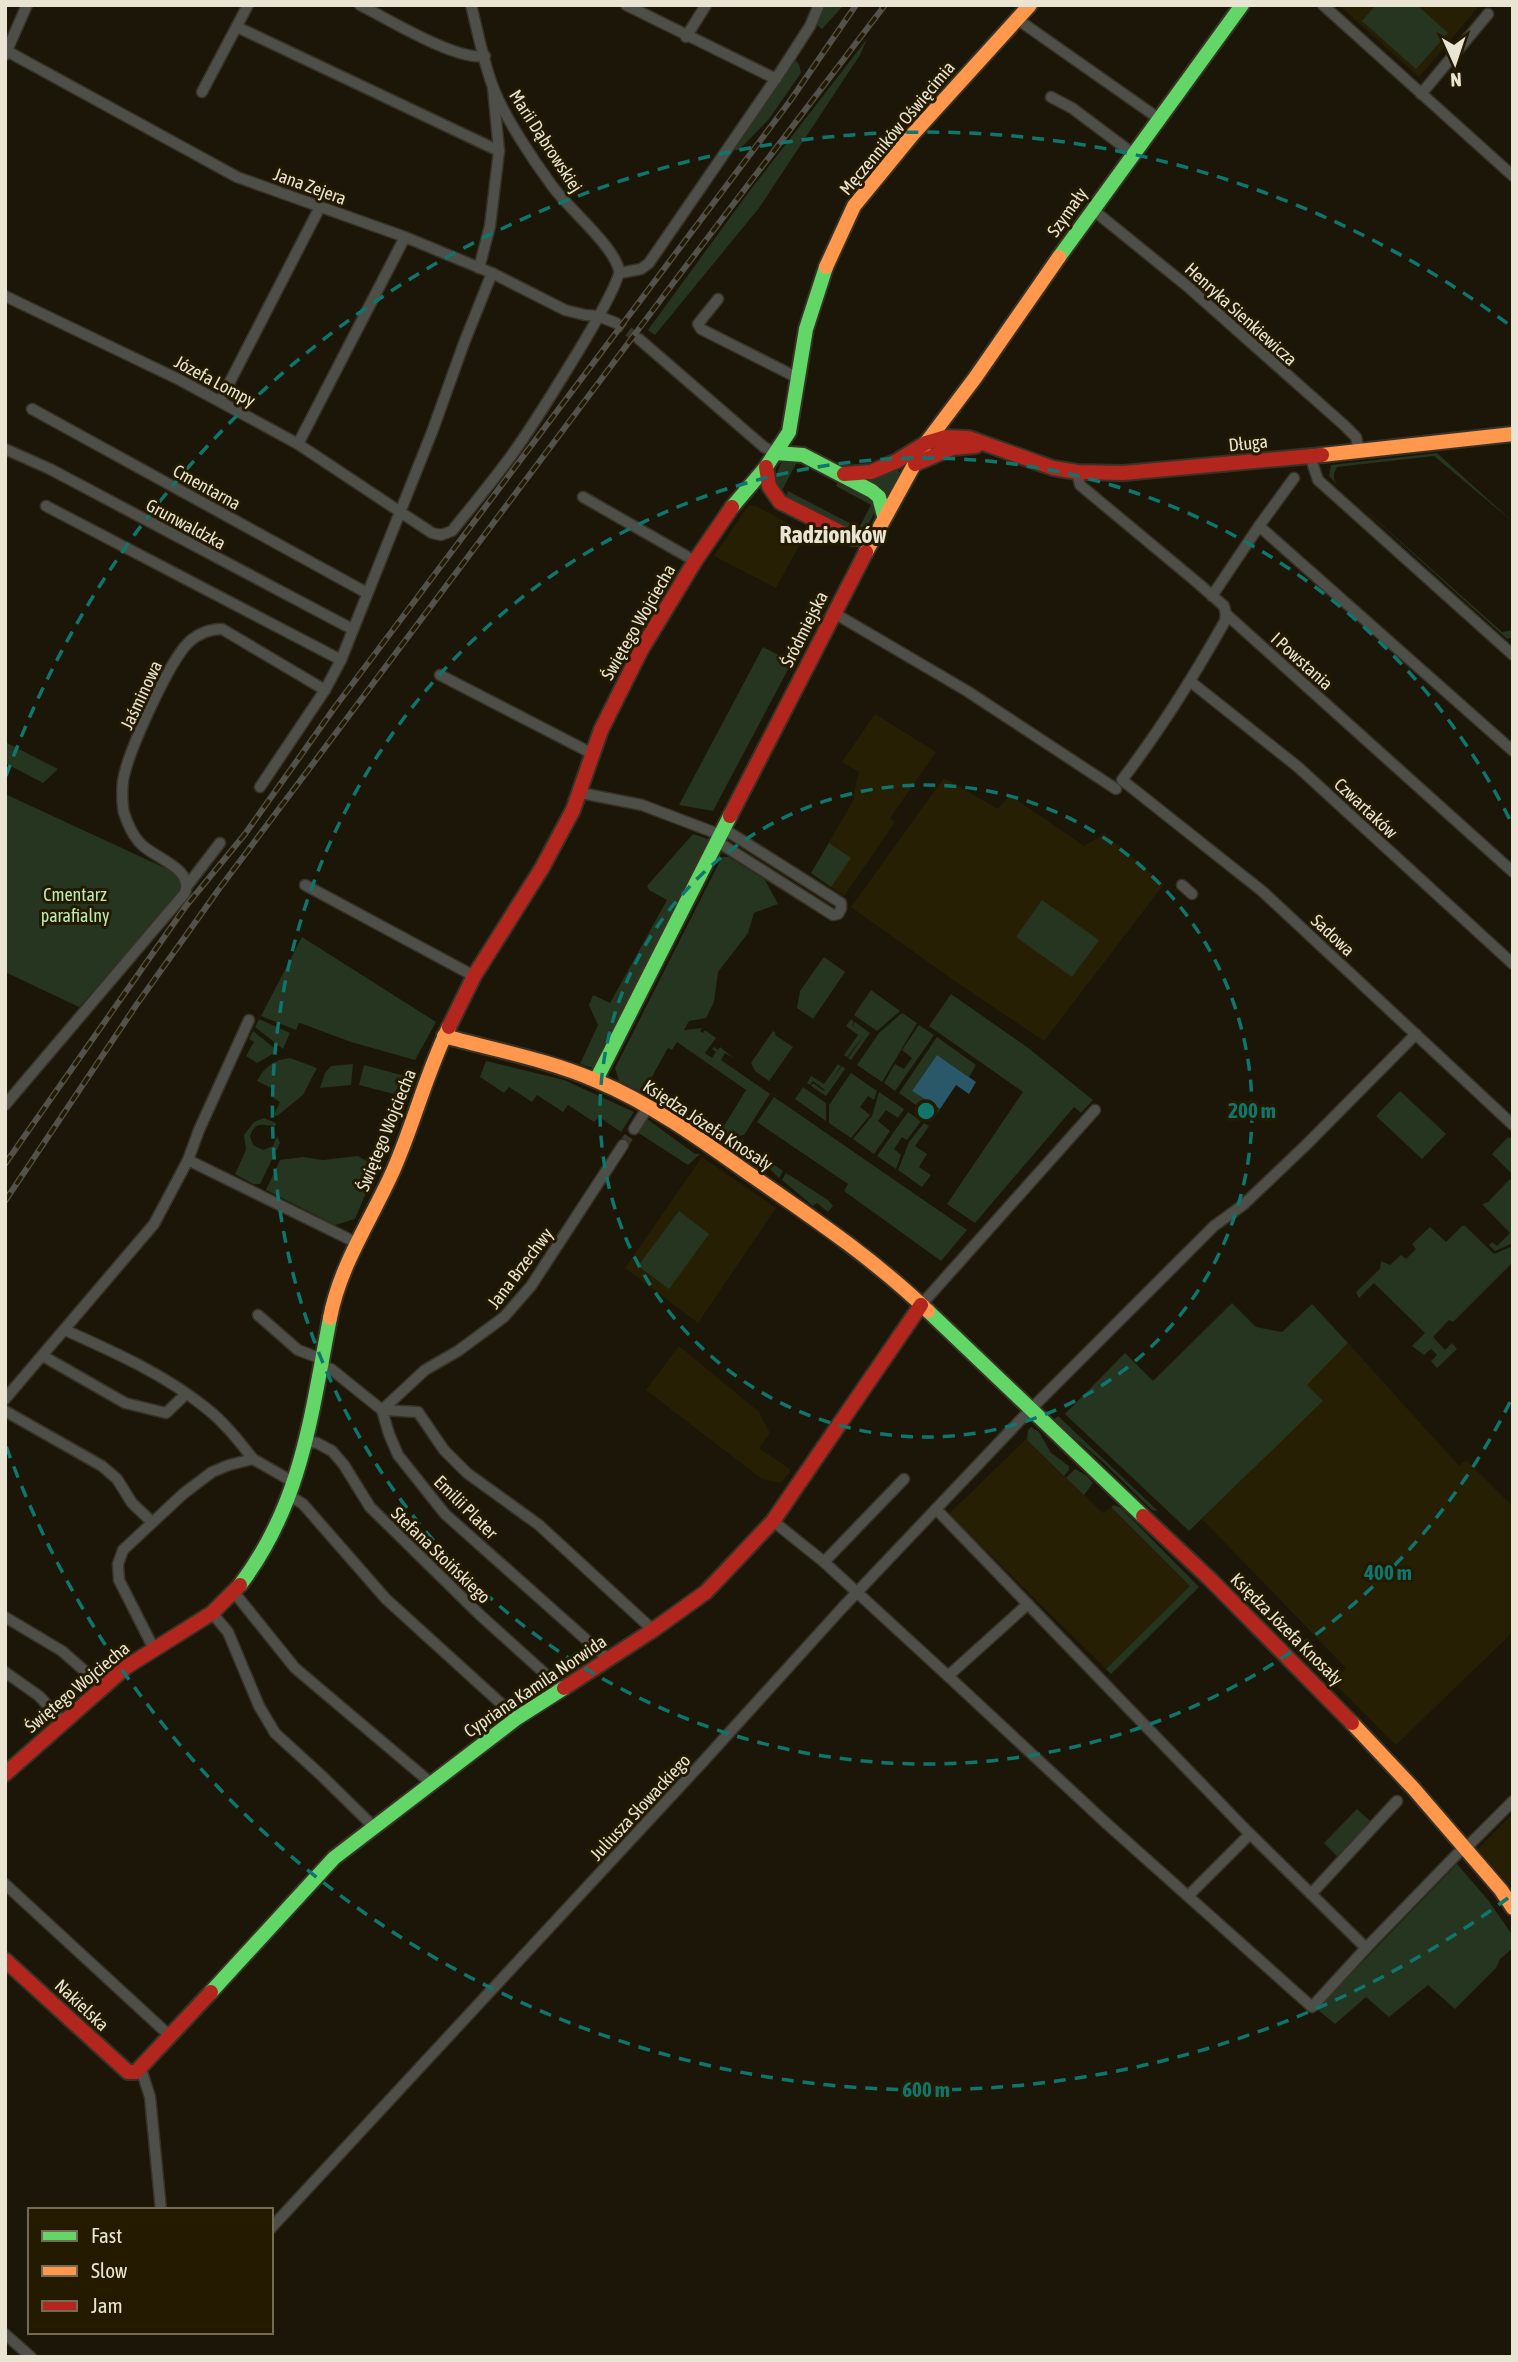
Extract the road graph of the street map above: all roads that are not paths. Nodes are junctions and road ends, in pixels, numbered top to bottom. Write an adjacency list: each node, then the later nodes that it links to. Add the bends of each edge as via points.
1 (27, 5): 15 (street)
2 (248, 5): 13 (street)
3 (360, 5): 16 (street, via 457,53)
4 (471, 5): 16 (street, Marii Dąbrowskiej)
5 (626, 5): 14 (street)
6 (706, 5): 14 (street)
7 (819, 5): 17 (street)
8 (1030, 5): 12 (street, Męczenników Oświęcimia)
9 (1242, 5): 22 (street, Szymały)
10 (1323, 5): 20 (street)
11 (1488, 14): 20 (street)
12 (1017, 19): 22 (street); 37 (street, Męczenników Oświęcimia, via 854,206 824,271 806,329)
13 (237, 27): 19 (street); 23 (street)
14 (686, 37): 17 (street)
15 (6, 52): 26 (street, Jana Zejera, via 237,177)
16 (485, 56): 18 (street, Marii Dąbrowskiej)
17 (776, 79): 30 (street, via 649,263 642,270)
18 (494, 87): 23 (street); 30 (street, Marii Dąbrowskiej, via 553,188 606,248)
19 (202, 92)
20 (1421, 94): 25 (street)
21 (1051, 97): 24 (street)
22 (1158, 118): 24 (street, Szymały)
23 (499, 151): 29 (street, via 490,226)
24 (1132, 153): 27 (street, Szymały)
25 (1513, 176)
26 (320, 207): 28 (street, Jana Zejera); 38 (street)
27 (1092, 209): 39 (street, Szymały); 47 (street, Henryka Sienkiewicza, via 1344,425 1356,437)
28 (405, 237): 29 (street, Jana Zejera); 44 (street)
29 (479, 268): 31 (street, Jana Zejera)
30 (620, 273): 34 (street)
31 (492, 274): 34 (street, Jana Zejera, via 565,310); 57 (street)
32 (5, 296): 38 (street, Józefa Lompy)
33 (718, 299): 37 (street, via 698,324 701,329)
34 (598, 316): 35 (street, Jana Zejera); 57 (street, Józefa Lompy, via 511,456 452,531 432,533)
35 (616, 323)
36 (639, 339): 48 (street)
37 (798, 378): 48 (street, Męczenników Oświęcimia, via 792,422)
38 (220, 401): 44 (street, Józefa Lompy)
39 (955, 406): 42 (street, via 954,422); 43 (street, Szymały)
40 (32, 409): 62 (street, Cmentarna)
41 (1513, 434): 47 (street, Długa)
42 (970, 438): 43 (street, Długa, via 946,437); 45 (street, Długa)
43 (926, 443): 50 (street, Śródmiejska); 53 (street, Długa, via 872,472)
44 (298, 444): 57 (street, Józefa Lompy)
45 (990, 447): 50 (street, Długa, via 967,445); 52 (street, Długa)
46 (5, 449): 66 (street, Grunwaldzka)
47 (1359, 450): 49 (street, Długa)
48 (776, 453): 51 (street, Świętego Wojciecha); 53 (street, via 803,456)
49 (1310, 456): 52 (street, Długa, via 1153,471); 67 (street, via 1318,480)
50 (915, 464): 58 (street, Śródmiejska)
51 (766, 467): 60 (street, via 768,486 780,502 852,538); 61 (street, Świętego Wojciecha)
52 (1077, 472): 63 (street, I Powstania, via 1080,485)
53 (844, 474): 58 (street, via 880,497)
54 (1294, 478): 59 (street)
55 (583, 497): 61 (street)
56 (46, 506): 68 (street)
57 (400, 512): 62 (street)
58 (884, 516): 60 (street, Śródmiejska)
59 (1259, 526): 63 (street); 72 (street)
60 (874, 534): 64 (street, Śródmiejska)
61 (695, 561): 73 (street, Świętego Wojciecha, via 641,650)
62 (367, 593): 66 (street)
63 (1212, 596): 65 (street, I Powstania)
64 (834, 613): 75 (street, via 967,691); 77 (street, Śródmiejska)
65 (1226, 614): 70 (street); 79 (street, I Powstania)
66 (352, 629): 68 (street)
67 (1513, 655)
68 (341, 660): 71 (street)
69 (440, 675): 73 (street)
70 (1191, 682): 84 (street, Czwartaków, via 1298,767); 87 (street, Sadowa, via 1122,780 1262,891)
71 (326, 690): 74 (street); 82 (street, Jaśminowa, via 222,629 209,629 190,641 173,661 131,754 123,782 124,813 139,842 184,874)
72 (1513, 751)
73 (593, 754): 76 (street, Świętego Wojciecha)
74 (260, 787)
75 (1115, 789)
76 (581, 793): 77 (street, via 642,805); 85 (street, Świętego Wojciecha, via 542,869)
77 (721, 836): 77 (street, via 833,915 838,914 841,903); 89 (street, Śródmiejska)
78 (220, 843): 82 (street)
79 (1513, 872)
80 (305, 884): 85 (street)
81 (1182, 886): 83 (street)
82 (186, 890): 90 (street)
83 (1192, 894)
84 (1513, 964)
85 (474, 976): 88 (street, Świętego Wojciecha)
86 (249, 1020): 96 (street)
87 (1416, 1034): 93 (street, Sadowa); 106 (street, via 1243,1205 1214,1226)
88 (444, 1037): 89 (street, Księdza Józefa Knosały); 97 (street, Świętego Wojciecha, via 393,1171)
89 (596, 1080): 91 (street, Księdza Józefa Knosały)
90 (5, 1105)
91 (648, 1107): 94 (street); 98 (street, Księdza Józefa Knosały, via 849,1243)
92 (1095, 1110): 98 (street)
93 (1513, 1125)
94 (634, 1129)
95 (622, 1145): 105 (street, Jana Brzechwy, via 531,1286 504,1317 425,1370)
96 (188, 1160): 97 (street); 100 (street, via 154,1224)
97 (357, 1243): 102 (street, Świętego Wojciecha, via 334,1296)
98 (921, 1305): 106 (street, Księdza Józefa Knosały); 113 (street, Cypriana Kamila Norwida)
99 (258, 1315): 102 (street, via 298,1350)
100 (65, 1330): 101 (street); 103 (street, via 122,1355)
101 (43, 1356): 103 (street, via 125,1403 166,1413); 104 (street)
102 (322, 1363): 105 (street); 108 (street, Świętego Wojciecha)
103 (186, 1394): 109 (street, via 229,1430)
104 (5, 1399)
105 (382, 1410): 121 (street, via 418,1412 444,1450 467,1473 539,1525); 123 (street, Emilii Plater, via 398,1455 445,1514)
106 (1032, 1410): 112 (street, Juliusza Słowackiego); 136 (street, Księdza Józefa Knosały, via 1321,1691)
107 (5, 1411): 114 (street, via 102,1466)
108 (306, 1441): 111 (street, Świętego Wojciecha); 127 (street, Stefana Stoińskiego, via 332,1451 370,1507)
109 (253, 1459): 111 (street); 114 (street, via 212,1472)
110 (904, 1479): 115 (street)
111 (293, 1490): 116 (street, Świętego Wojciecha, via 265,1550); 128 (street, via 386,1599)
112 (936, 1509): 117 (street, Juliusza Słowackiego); 118 (street)
113 (773, 1521): 115 (street); 121 (street, Cypriana Kamila Norwida, via 706,1592)
114 (152, 1522): 122 (street, via 123,1550 118,1564 119,1580)
115 (824, 1562): 117 (street)
116 (233, 1591): 119 (street, Świętego Wojciecha); 131 (street, via 295,1668)
117 (857, 1593): 125 (street); 148 (street, Juliusza Słowackiego)
118 (1028, 1604): 125 (street); 135 (street)
119 (212, 1612): 122 (street, Świętego Wojciecha); 134 (street, via 228,1632 258,1706 275,1733)
120 (5, 1617): 126 (street, via 62,1651)
121 (653, 1630): 123 (street, Cypriana Kamila Norwida)
122 (154, 1649): 126 (street, Świętego Wojciecha)
123 (608, 1659): 127 (street, Cypriana Kamila Norwida)
124 (5, 1672): 129 (street, via 39,1696)
125 (948, 1676): 140 (street)
126 (103, 1688): 129 (street, Świętego Wojciecha)
127 (562, 1689): 128 (street, Cypriana Kamila Norwida)
128 (517, 1718): 131 (street, Cypriana Kamila Norwida)
129 (64, 1723): 130 (street, Świętego Wojciecha)
130 (5, 1774)
131 (431, 1783): 134 (street, Cypriana Kamila Norwida)
132 (1397, 1801): 139 (street)
133 (1513, 1801): 136 (street)
134 (374, 1827): 145 (street, Cypriana Kamila Norwida, via 334,1858)
135 (1250, 1834): 139 (street); 140 (street)
136 (1465, 1847): 138 (street, Księdza Józefa Knosały); 143 (street)
137 (5, 1884): 145 (street)
138 (1501, 1890): 141 (street, Księdza Józefa Knosały); 142 (street, Księdza Józefa Knosały)
139 (1311, 1894): 143 (street)
140 (1189, 1895): 143 (street, via 1312,2007)
141 (1513, 1901)
142 (1513, 1908)
143 (1366, 1948)
144 (5, 1960): 146 (street, Nakielska, via 121,2067 128,2072)
145 (170, 2036): 146 (street, Cypriana Kamila Norwida)
146 (139, 2070): 147 (street, via 150,2097)
147 (161, 2208)
148 (273, 2226)
149 (5, 2334): 150 (street)
150 (31, 2357)

